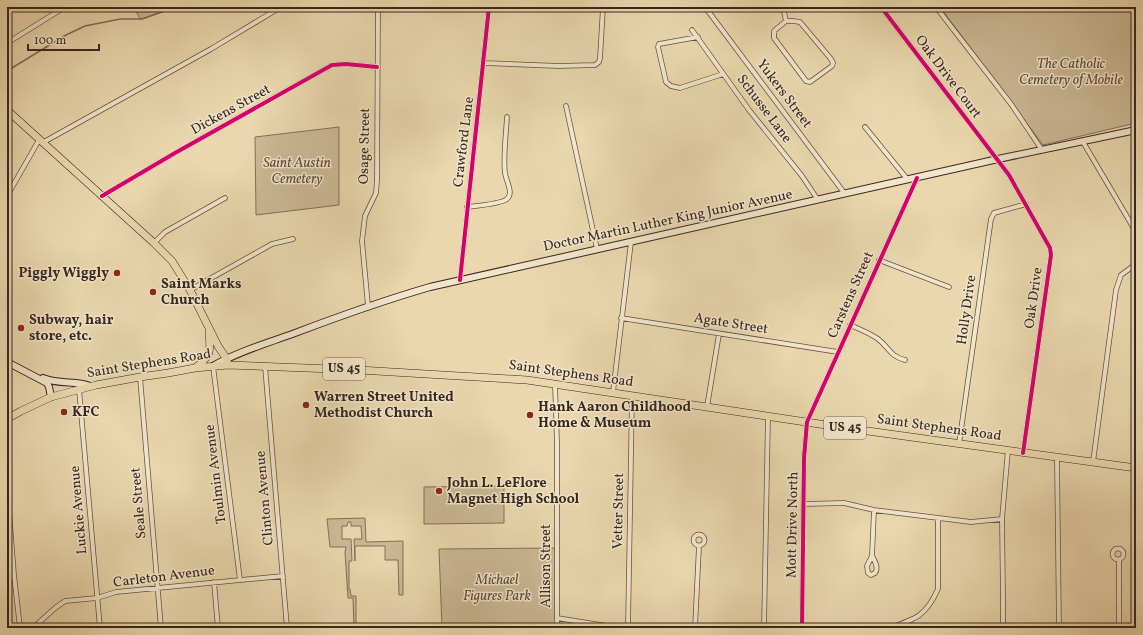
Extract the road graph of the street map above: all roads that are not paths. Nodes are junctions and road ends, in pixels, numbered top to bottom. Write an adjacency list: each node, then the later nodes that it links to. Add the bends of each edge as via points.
1 (65, 7): 13 (street)
2 (281, 7): 22 (street, via 210,49)
3 (378, 7): 15 (street, Osage Street)
4 (489, 7): 14 (street, Crawford Lane)
5 (604, 7): 14 (street, via 600,58 595,65)
6 (705, 7): 28 (street, Yukers Street)
7 (782, 7): 10 (street)
8 (882, 7): 25 (street, Oak Drive Court)
9 (936, 7): 24 (street, via 1011,104)
10 (786, 21): 10 (street, via 800,22 833,63 810,82 806,81 774,38 774,31)
11 (692, 30): 12 (street, Schusse Lane)
12 (698, 37): 16 (street, Schusse Lane); 16 (street, via 659,44 666,82 680,88)
13 (7, 44)
14 (484, 63): 34 (street, Crawford Lane)
15 (377, 67): 30 (street, Dickens Street, via 332,65); 45 (street, Osage Street, via 376,193 365,216 362,240)
16 (724, 74): 32 (street, Schusse Lane)
17 (566, 106): 39 (street)
18 (7, 110): 22 (main road)
19 (507, 117): 34 (street, via 505,173 509,197 506,200)
20 (865, 126): 27 (street)
21 (1136, 130): 23 (main road, Doctor Martin Luther King Junior Avenue)
22 (40, 141): 29 (street); 30 (main road)
23 (1083, 142): 24 (main road, Doctor Martin Luther King Junior Avenue); 35 (street)
24 (1042, 150): 25 (main road, Doctor Martin Luther King Junior Avenue)
25 (998, 159): 26 (main road, Doctor Martin Luther King Junior Avenue); 33 (street, Oak Drive)
26 (917, 178): 27 (main road, Doctor Martin Luther King Junior Avenue); 40 (street, Carstens Street)
27 (909, 180): 28 (main road, Doctor Martin Luther King Junior Avenue)
28 (846, 194): 32 (main road, Doctor Martin Luther King Junior Avenue)
29 (7, 196)
30 (102, 196): 38 (main road)
31 (225, 198): 38 (street, via 165,232)
32 (818, 200): 37 (main road, Doctor Martin Luther King Junior Avenue)
33 (1026, 204): 69 (street, Holly Drive, via 994,214 991,219); 71 (street, Oak Drive, via 1049,245 1051,255)
34 (468, 207): 42 (street, Crawford Lane)
35 (1136, 232)
36 (293, 239): 44 (street, via 272,244)
37 (631, 242): 39 (main road, Doctor Martin Luther King Junior Avenue); 46 (street)
38 (154, 243): 44 (main road, via 172,261)
39 (597, 249): 42 (main road, Doctor Martin Luther King Junior Avenue)
40 (879, 260): 43 (street); 47 (street, Carstens Street)
41 (1136, 264): 73 (street, via 1121,276 1116,290)
42 (460, 280): 45 (main road, Doctor Martin Luther King Junior Avenue, via 424,288)
43 (949, 287)
44 (190, 290): 48 (main road)
45 (368, 306): 53 (main road, Doctor Martin Luther King Junior Avenue)
46 (621, 318): 49 (street, Agate Street); 62 (street)
47 (850, 325): 50 (street, Carstens Street); 51 (street, via 879,340 896,358)
48 (208, 326): 53 (main road); 56 (main road, via 209,355)
49 (719, 334): 50 (street, Agate Street); 65 (street)
50 (838, 352): 68 (street, Carstens Street)
51 (905, 360)
52 (7, 362): 57 (main road)
53 (227, 362): 54 (main road, Saint Stephens Road / US 45); 55 (main road, Saint Stephens Road / US 45)
54 (213, 366): 56 (main road, Saint Stephens Road / US 45); 86 (street, Toulmin Avenue)
55 (265, 366): 59 (main road, Saint Stephens Road / US 45, via 413,372); 84 (street, Clinton Avenue)
56 (195, 368): 58 (main road, Saint Stephens Road / US 45)
57 (33, 376): 60 (main road); 64 (main road, via 47,383)
58 (140, 377): 60 (main road, Saint Stephens Road / US 45); 88 (street, Seale Street)
59 (555, 384): 62 (main road, Saint Stephens Road / US 45); 90 (street, Allison Street)
60 (90, 386): 61 (main road, Saint Stephens Road / US 45)
61 (79, 389): 64 (main road, Saint Stephens Road / US 45); 89 (street, Luckie Avenue)
62 (613, 392): 63 (main road, Saint Stephens Road / US 45)
63 (632, 395): 65 (main road, Saint Stephens Road / US 45); 99 (street, Vetter Street)
64 (51, 397): 67 (main road, Saint Stephens Road / US 45)
65 (707, 407): 66 (main road, Saint Stephens Road / US 45)
66 (768, 416): 68 (main road, Saint Stephens Road / US 45); 101 (street)
67 (7, 420)
68 (808, 422): 69 (main road, Saint Stephens Road / US 45); 76 (street, Mott Drive North, via 804,458)
69 (959, 444): 70 (main road, Saint Stephens Road / US 45)
70 (1008, 450): 71 (main road, Saint Stephens Road / US 45); 79 (street)
71 (1023, 453): 72 (main road, Saint Stephens Road / US 45)
72 (1057, 457): 73 (main road, Saint Stephens Road / US 45); 105 (street)
73 (1094, 462): 74 (main road, Saint Stephens Road / US 45)
74 (1136, 468)
75 (7, 486): 83 (street)
76 (804, 504): 77 (street, via 844,503); 102 (street, Mott Drive North)
77 (874, 510): 78 (street); 81 (street)
78 (938, 518): 79 (street, via 971,522); 103 (street, via 938,589 935,597 928,608 914,620)
79 (1002, 519): 104 (street)
80 (699, 546): 100 (street)
81 (872, 556)
82 (1118, 560): 106 (street)
83 (14, 575): 85 (street); 91 (street)
84 (283, 576): 86 (street, Carleton Avenue); 96 (street, Clinton Avenue)
85 (7, 580)
86 (240, 580): 87 (street, Carleton Avenue)
87 (214, 582): 88 (street, Carleton Avenue); 95 (street)
88 (158, 588): 89 (street, Carleton Avenue, via 116,592); 94 (street, Seale Street)
89 (97, 598): 92 (street, Carleton Avenue, via 66,601); 93 (street, Luckie Avenue)
90 (557, 618): 97 (street, Allison Street); 98 (street)
91 (20, 628)
92 (33, 628)
93 (100, 628)
94 (161, 628)
95 (218, 628)
96 (287, 628)
97 (557, 628)
98 (618, 628)
99 (628, 628)
100 (694, 628)
101 (764, 628)
102 (802, 628)
103 (889, 628)
104 (1001, 628)
105 (1059, 628)
106 (1119, 628)

